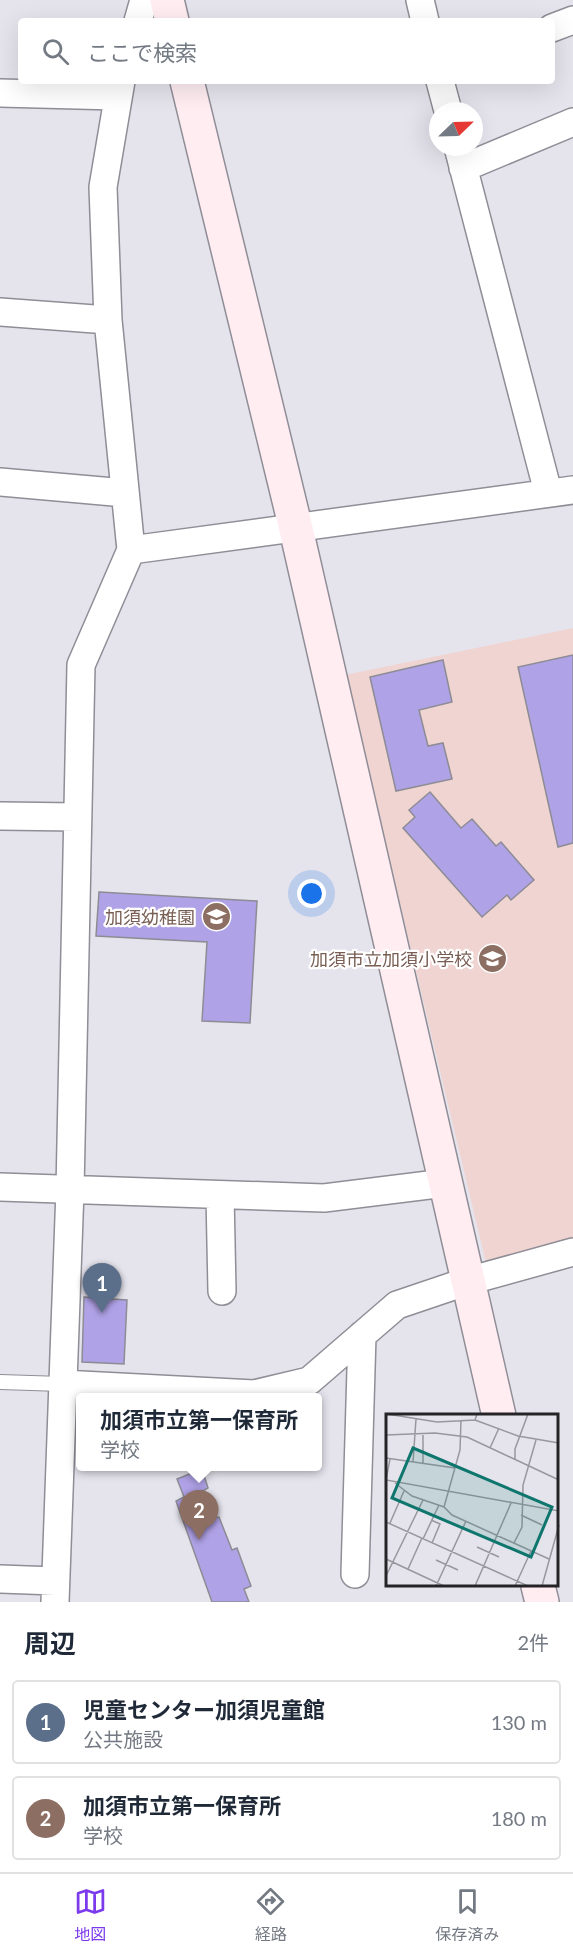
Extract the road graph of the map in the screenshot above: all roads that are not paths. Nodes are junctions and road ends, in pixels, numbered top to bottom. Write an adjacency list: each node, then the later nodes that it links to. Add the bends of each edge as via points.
1 (144, 0): 4 (street)
2 (167, 0): 5 (street)
3 (420, 0): 6 (street)
4 (139, 18)
5 (171, 18)
6 (424, 18)
7 (573, 20): 8 (street)
8 (555, 27)
9 (188, 84): 21 (street)
10 (441, 84): 13 (street)
11 (118, 88): 12 (street); 17 (street, via 103,187)
12 (0, 93)
13 (446, 102)
14 (573, 122): 15 (street)
15 (460, 157): 19 (street)
16 (0, 312): 17 (street)
17 (108, 320): 20 (street)
18 (0, 482): 20 (street)
19 (561, 491): 21 (street)
20 (125, 493): 22 (street)
21 (296, 529): 22 (street); 25 (street)
22 (131, 550): 24 (street, via 81,665)
23 (0, 816): 24 (street)
24 (77, 817): 27 (street)
25 (445, 1183): 28 (street, via 324,1198); 30 (street)
26 (0, 1187): 27 (street)
27 (70, 1190): 28 (street); 34 (street)
28 (220, 1195): 31 (street)
29 (573, 1252): 30 (street)
30 (468, 1281): 32 (street, via 397,1305); 37 (street)
31 (222, 1291)
32 (362, 1335): 36 (street, via 309,1381); 38 (street)
33 (0, 1383): 34 (lane)
34 (62, 1384): 35 (street); 41 (street)
35 (235, 1393)
36 (258, 1393)
37 (499, 1414)
38 (355, 1574)
39 (0, 1579): 41 (street)
40 (538, 1587): 42 (street)
41 (55, 1591)
42 (542, 1602)

